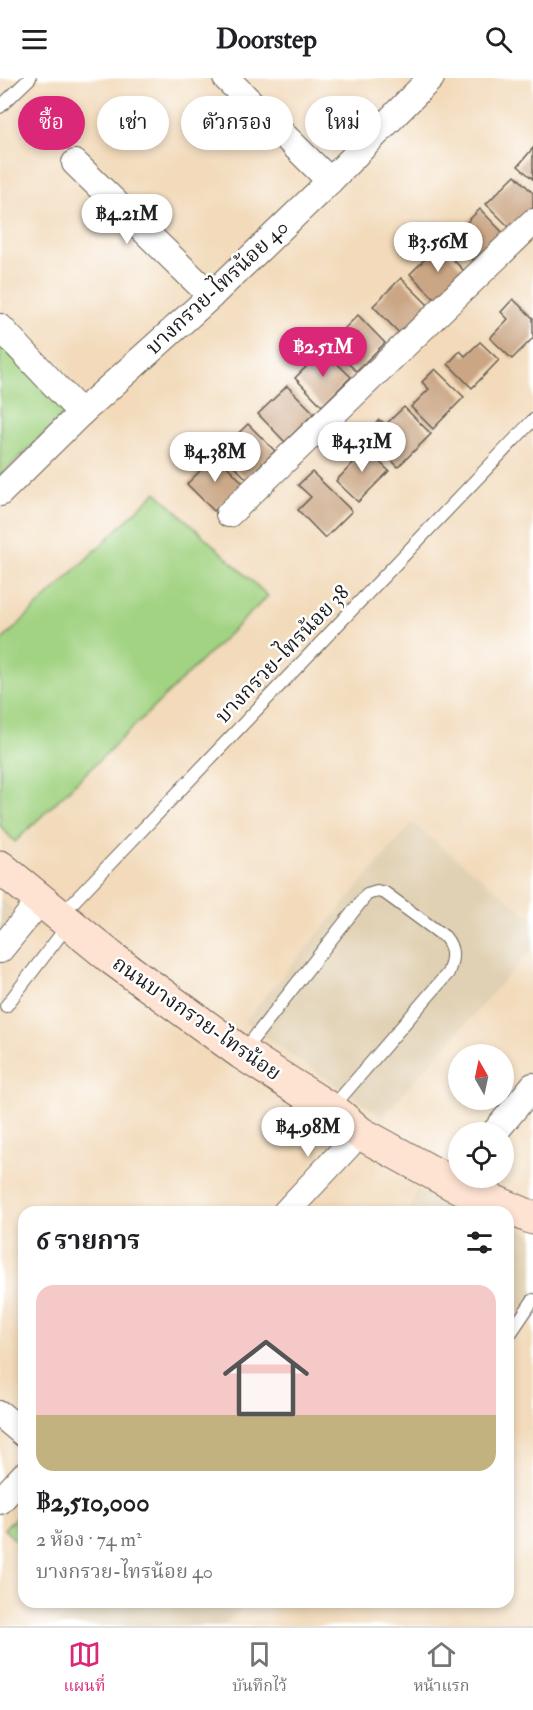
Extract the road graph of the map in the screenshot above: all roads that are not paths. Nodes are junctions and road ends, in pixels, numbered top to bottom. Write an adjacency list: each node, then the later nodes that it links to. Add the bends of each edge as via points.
1 (30, 78): 4 (lane)
2 (225, 78): 6 (street)
3 (431, 78): 6 (street, บางกรวย-ไทรน้อย 40)
4 (0, 106)
5 (75, 162): 8 (street)
6 (330, 181): 8 (street, บางกรวย-ไทรน้อย 40)
7 (533, 222): 13 (street)
8 (211, 296): 10 (street, บางกรวย-ไทรน้อย 40)
9 (0, 327): 10 (street)
10 (81, 413): 12 (street, บางกรวย-ไทรน้อย 40)
11 (533, 420): 15 (lane, บางกรวย-ไทรน้อย 38)
12 (0, 493)
13 (228, 514)
14 (0, 867): 15 (main road, ถนนบางกรวย-ไทรน้อย)
15 (56, 914): 16 (street); 17 (lane, บางกรวย-ไทรน้อย 38); 18 (main road, ถนนบางกรวย-ไทรน้อย)
16 (0, 950)
17 (6, 1006)
18 (242, 1053): 20 (main road, ถนนบางกรวย-ไทรน้อย); 20 (lane, via 367,894 385,893 445,937 451,944 452,962 448,973)
19 (533, 1086): 21 (street)
20 (331, 1110): 22 (main road, ถนนบางกรวย-ไทรน้อย)
21 (503, 1122)
22 (360, 1133): 23 (main road, ถนนบางกรวย-ไทรน้อย); 25 (street)
23 (448, 1176)
24 (472, 1188): 26 (main road, ถนนบางกรวย-ไทรน้อย)
25 (292, 1206)
26 (509, 1206)
27 (514, 1209): 28 (main road, ถนนบางกรวย-ไทรน้อย)
28 (533, 1218)
29 (533, 1300): 30 (lane)
30 (514, 1328)
31 (0, 1414): 32 (street)
32 (18, 1429)
33 (18, 1482): 34 (street)
34 (0, 1501)

